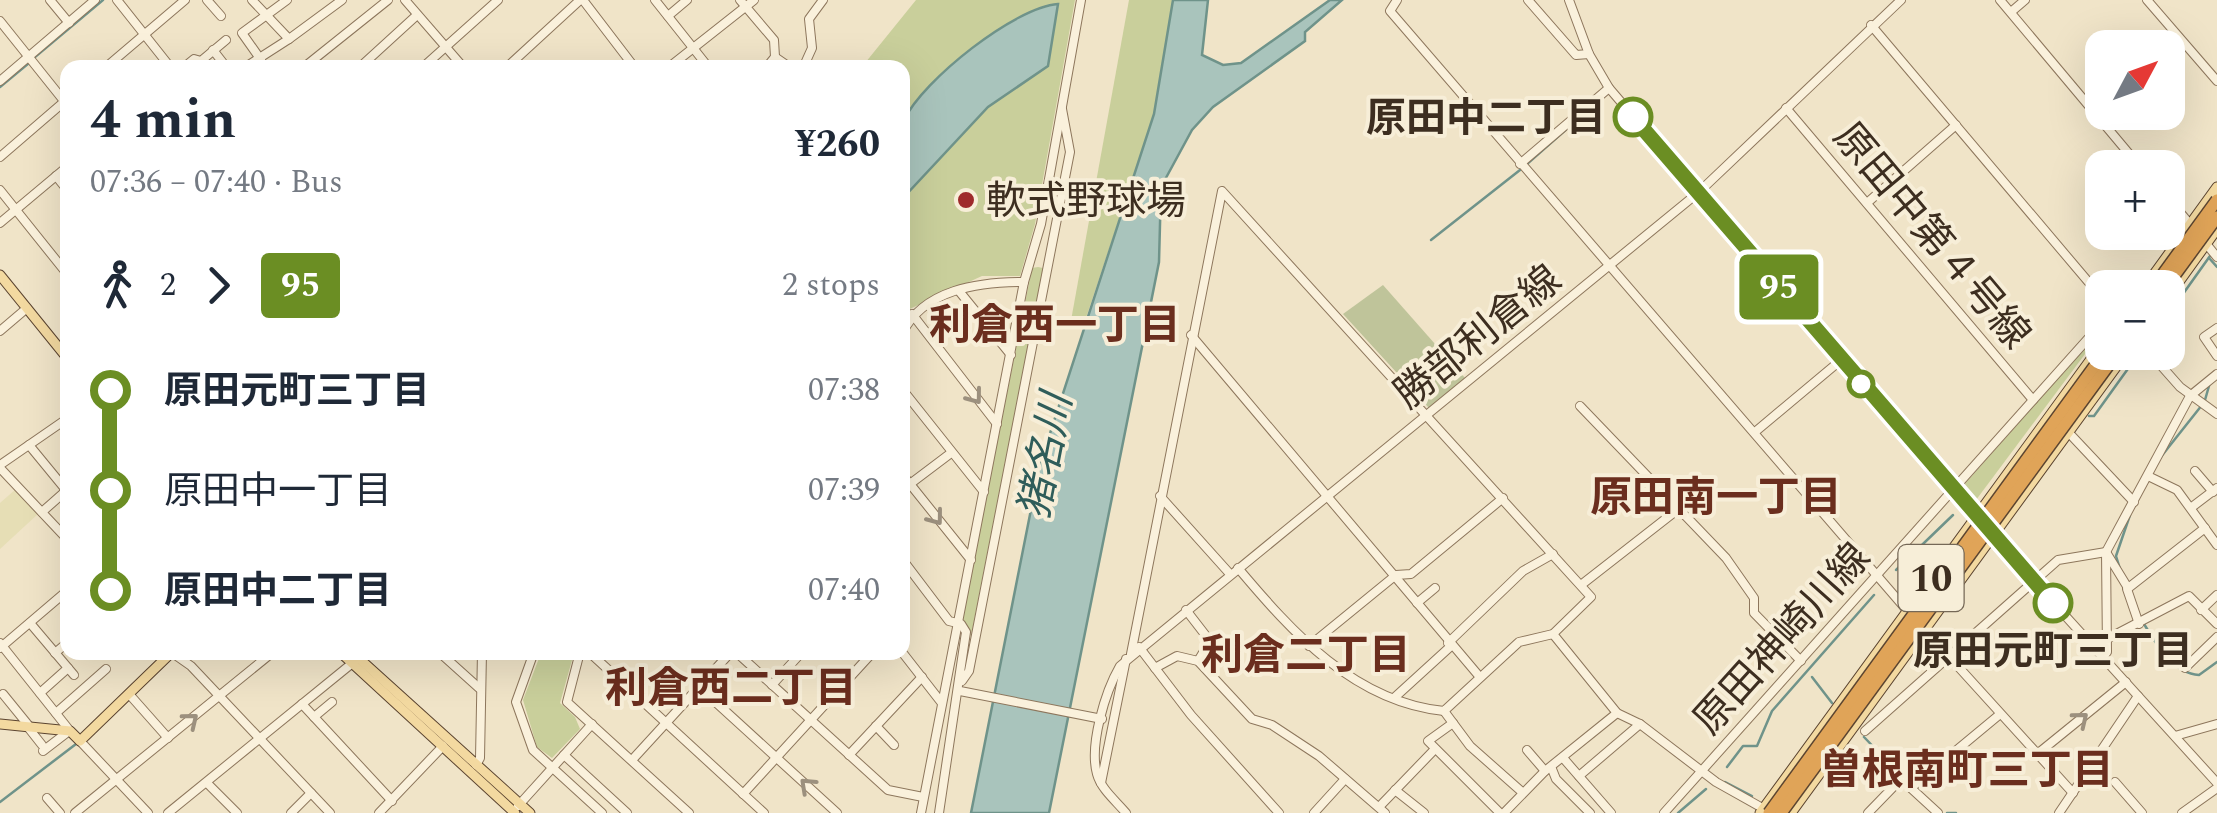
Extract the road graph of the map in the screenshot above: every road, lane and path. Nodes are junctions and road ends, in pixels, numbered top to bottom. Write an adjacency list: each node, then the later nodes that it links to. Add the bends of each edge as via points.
1 (50, 0): 32 (street)
2 (96, 0): 32 (street)
3 (117, 0): 34 (street)
4 (185, 0): 34 (street)
5 (207, 0): 28 (street)
6 (287, 0): 29 (street)
7 (342, 0): 35 (street)
8 (388, 0): 48 (street)
9 (405, 0): 27 (street)
10 (498, 0): 37 (street)
11 (582, 0): 52 (street); 53 (street)
12 (687, 0): 30 (street)
13 (754, 0): 25 (street)
14 (824, 0): 58 (street, via 809,20)
15 (1080, 0): 63 (street)
16 (1397, 0): 69 (street, via 1390,11)
17 (1528, 0): 40 (street, via 1576,55)
18 (1568, 0): 40 (street)
19 (1901, 0): 33 (street, 勝部利倉線)
20 (2000, 0): 26 (street)
21 (2025, 0): 26 (street)
22 (2147, 0): 59 (street)
23 (256, 1): 29 (street)
24 (661, 2): 30 (street)
25 (742, 4): 38 (street); 41 (street, via 774,40)
26 (2010, 12): 67 (street)
27 (418, 14): 37 (street); 49 (street)
28 (221, 16)
29 (269, 16): 35 (street); 47 (street, via 242,33)
30 (668, 16): 38 (street)
31 (0, 21): 42 (street)
32 (69, 23): 42 (street)
33 (1871, 25): 65 (street, 勝部利倉線); 66 (street)
34 (144, 34): 43 (street); 44 (street)
35 (289, 39): 47 (street)
36 (226, 40): 39 (street)
37 (446, 46): 50 (street); 51 (street)
38 (693, 48): 54 (street); 55 (street)
39 (214, 50): 45 (street); 46 (street)
40 (1590, 54): 61 (street)
41 (775, 57): 56 (street); 57 (street)
42 (30, 60): 60 (street); 62 (street)
43 (114, 60)
44 (165, 60)
45 (196, 60)
46 (221, 60)
47 (261, 60)
48 (313, 60)
49 (368, 60)
50 (431, 60)
51 (456, 60)
52 (515, 60)
53 (629, 60)
54 (678, 60)
55 (702, 60)
56 (773, 60)
57 (779, 60)
58 (807, 60)
59 (2217, 80)
60 (0, 81)
61 (1610, 88): 69 (street); 75 (street)
62 (60, 96)
63 (1061, 100): 94 (street, via 1041,224); 208 (street, via 1070,152)
64 (60, 108): 68 (street)
65 (1786, 108): 75 (street, 勝部利倉線); 77 (street, 原田中第４号線)
66 (1956, 125): 77 (street); 93 (street)
67 (2126, 150)
68 (0, 157)
69 (1520, 164): 87 (street)
70 (60, 173): 71 (street)
71 (56, 176): 72 (street); 78 (street)
72 (60, 181)
73 (2217, 188): 82 (main road)
74 (0, 190): 78 (street)
75 (1698, 192): 87 (street, 勝部利倉線); 106 (street)
76 (2217, 200): 89 (highway, bridge)
77 (1867, 203): 115 (street, 原田中第４号線)
78 (16, 210): 81 (street); 86 (street)
79 (2217, 217): 90 (highway, bridge)
80 (2185, 218): 82 (street)
81 (0, 223)
82 (2190, 224): 84 (street); 88 (main road)
83 (2217, 229): 84 (main road)
84 (2208, 246): 85 (street); 92 (main road)
85 (2217, 257)
86 (60, 264)
87 (1610, 266): 118 (street, 勝部利倉線); 121 (street)
88 (2157, 270)
89 (2166, 270)
90 (2178, 270)
91 (0, 275): 96 (main road)
92 (2185, 275)
93 (2085, 278)
94 (1024, 282): 95 (street, via 976,282); 104 (street)
95 (959, 291): 97 (street); 104 (street)
96 (27, 308): 100 (street); 103 (main road)
97 (912, 314): 98 (street); 120 (street, one-way to 120)
98 (910, 318)
99 (2217, 328): 105 (street, via 2204,337)
100 (0, 330)
101 (1191, 335): 118 (street, via 1222,191); 134 (street); 136 (street)
102 (2085, 342): 115 (street, 原田神崎川線)
103 (60, 348)
104 (1011, 354): 120 (street)
105 (2217, 356)
106 (1841, 360): 121 (street); 130 (street)
107 (2085, 367): 142 (main road, 10)
108 (2092, 370): 278 (highway, bridge)
109 (2105, 370): 303 (highway, bridge)
110 (2114, 370): 122 (main road, 10)
111 (2166, 370): 113 (street)
112 (2217, 374): 113 (street)
113 (2190, 396): 117 (street); 127 (street)
114 (910, 399): 124 (street)
115 (2033, 400): 130 (street, 原田神崎川線)
116 (1580, 406): 140 (street)
117 (2216, 412)
118 (1428, 415): 134 (street, 勝部利倉線); 137 (street)
119 (60, 424): 123 (street)
120 (997, 424): 133 (street)
121 (1755, 432): 152 (street)
122 (2069, 433): 138 (street); 145 (main road, 10)
123 (29, 445): 125 (street); 128 (street)
124 (951, 453): 129 (street); 133 (street)
125 (0, 467): 141 (street)
126 (2196, 471): 131 (street)
127 (2148, 476): 138 (street); 139 (street, via 2177,490)
128 (60, 481)
129 (910, 484)
130 (1953, 490): 142 (street); 152 (street, 原田神崎川線)
131 (2215, 490): 139 (street)
132 (910, 491): 149 (street, one-way to 149)
133 (984, 492): 149 (street)
134 (1330, 494): 151 (street, 勝部利倉線); 153 (street)
135 (60, 495): 141 (street)
136 (1160, 496): 151 (street); 179 (street)
137 (1503, 498): 148 (street); 153 (street, via 1411,574)
138 (2134, 502): 147 (street)
139 (2192, 507): 143 (street)
140 (1677, 510): 155 (street); 201 (street, via 1726,558 1754,598 1754,613)
141 (42, 512): 144 (street)
142 (1976, 516): 145 (street); 162 (main road, 10)
143 (2205, 528): 146 (street); 157 (street)
144 (60, 531)
145 (1993, 536): 154 (street); 168 (main road, 10)
146 (2217, 545)
147 (2106, 552): 154 (street, via 2058,560); 157 (street); 171 (street)
148 (1553, 554): 155 (street); 172 (street, via 1523,572)
149 (971, 560): 164 (street)
150 (910, 570): 164 (street)
151 (1234, 571): 161 (street, 勝部利倉線); 175 (street)
152 (1878, 574): 162 (street); 201 (street, 原田神崎川線)
153 (1396, 575): 160 (street); 175 (street)
154 (2034, 580): 173 (street); 178 (street)
155 (1581, 584): 169 (street, via 1591,597)
156 (1436, 588): 160 (street)
157 (2128, 588): 166 (street)
158 (2217, 596): 163 (street)
159 (60, 597): 165 (street)
160 (1417, 603): 172 (street)
161 (1186, 610): 179 (street, 勝部利倉線); 200 (street, via 1210,641)
162 (1908, 610): 168 (street); 278 (main road, 10)
163 (2200, 610): 166 (street, via 2189,596); 167 (street)
164 (957, 622): 208 (street, via 966,632); 221 (street)
165 (30, 623): 174 (street); 177 (street)
166 (2140, 624): 171 (street)
167 (2217, 624)
168 (1924, 630): 178 (street); 304 (main road, 10)
169 (1553, 634): 206 (street, via 1519,642); 225 (street)
170 (2217, 637): 204 (street)
171 (2106, 640): 173 (street); 180 (street)
172 (1449, 644): 206 (street); 219 (street)
173 (2092, 645): 180 (street)
174 (1, 646): 214 (street)
175 (1309, 646): 219 (street)
176 (60, 649): 177 (street)
177 (55, 653): 181 (street)
178 (1948, 656): 226 (street); 239 (street)
179 (1129, 657): 203 (street); 228 (street); 263 (street)
180 (2103, 657): 209 (street)
181 (60, 659)
182 (61, 660): 214 (street, via 71,672)
183 (165, 660): 216 (main road)
184 (184, 660): 218 (street)
185 (257, 660): 202 (street)
186 (264, 660): 202 (street)
187 (354, 660): 222 (street)
188 (361, 660): 245 (main road)
189 (361, 660): 254 (main road)
190 (448, 660): 212 (street)
191 (481, 660): 212 (street)
192 (531, 660): 255 (street, via 516,702 533,750)
193 (578, 660): 231 (street, via 566,700)
194 (598, 660): 232 (street)
195 (726, 660): 211 (street)
196 (743, 660): 210 (street)
197 (795, 660): 210 (street)
198 (866, 660): 229 (street)
199 (908, 660): 207 (street)
200 (1198, 660): 203 (street, via 1177,656); 259 (street, via 1252,719 1290,736)
201 (1801, 661): 257 (street, 原田神崎川線)
202 (260, 663): 218 (street)
203 (1155, 668): 297 (street)
204 (2185, 668)
205 (106, 669): 224 (street)
206 (1478, 676): 223 (street)
207 (922, 677): 221 (street); 237 (street)
208 (962, 681): 213 (street)
209 (2126, 682): 217 (street); 249 (street, one-way to 209)
210 (772, 685): 229 (street)
211 (699, 687): 232 (street); 251 (street)
212 (479, 688): 254 (street)
213 (960, 691): 228 (street); 295 (street)
214 (40, 693): 224 (street)
215 (3, 694): 236 (street)
216 (129, 694): 241 (street); 243 (main road)
217 (2138, 696): 240 (street); 269 (street)
218 (218, 698): 241 (street, one-way to 218); 242 (street)
219 (1394, 698): 223 (street)
220 (332, 702): 227 (street)
221 (942, 702): 271 (street)
222 (302, 704): 227 (street); 242 (street)
223 (1444, 711): 233 (street)
224 (56, 713): 238 (street)
225 (1617, 713): 234 (street); 252 (street)
226 (2000, 714): 249 (street); 265 (street)
227 (314, 717): 273 (street)
228 (1098, 719): 263 (street)
229 (811, 720): 248 (street); 251 (street)
230 (0, 724): 236 (main road)
231 (592, 724): 250 (street); 253 (street)
232 (666, 724): 253 (street); 270 (street)
233 (1453, 724): 246 (street, via 1428,742); 267 (street)
234 (1640, 724): 257 (street); 258 (street)
235 (2217, 724): 240 (street)
236 (28, 726): 238 (main road); 238 (street, via 42,748)
237 (876, 726): 244 (street); 248 (street)
238 (70, 731): 243 (main road)
239 (1865, 731)
240 (2175, 736): 264 (street)
241 (168, 738): 260 (street)
242 (260, 739): 261 (street); 268 (street)
243 (80, 741): 260 (street)
244 (894, 744)
245 (443, 746): 273 (street); 275 (main road)
246 (1435, 749): 266 (street); 277 (street)
247 (1527, 750): 256 (street)
248 (850, 755): 271 (street, via 888,790)
249 (2036, 755): 269 (street)
250 (564, 756): 255 (street); 290 (street)
251 (777, 757): 270 (street); 293 (street, one-way to 251)
252 (1564, 759): 256 (street); 258 (street)
253 (632, 760): 291 (street)
254 (476, 765): 275 (main road)
255 (552, 768): 275 (street); 289 (street)
256 (1549, 770): 267 (street); 300 (street)
257 (1703, 771): 278 (street); 302 (street, 原田神崎川線)
258 (1579, 776): 301 (street)
259 (1345, 779): 276 (street); 298 (street)
260 (115, 780): 281 (street); 282 (street)
261 (208, 782): 283 (street); 284 (street)
262 (2115, 782): 308 (street)
263 (1101, 783): 296 (street)
264 (2217, 786): 309 (street)
265 (1912, 787): 274 (street); 279 (street, via 1901,779)
266 (1395, 790): 276 (street); 299 (street)
267 (1522, 792): 277 (street)
268 (311, 793): 285 (street); 286 (street)
269 (2073, 793): 307 (street)
270 (743, 794): 292 (street)
271 (924, 796): 294 (street)
272 (47, 798): 280 (street)
273 (392, 801): 287 (street)
274 (1926, 803): 305 (street); 306 (street)
275 (515, 810): 288 (main road)
276 (1382, 810)
277 (1507, 812)
278 (1766, 812)
279 (1871, 812)
280 (60, 813)
281 (75, 813)
282 (148, 813)
283 (168, 813)
284 (237, 813)
285 (291, 813)
286 (330, 813)
287 (378, 813)
288 (530, 813)
289 (602, 813)
290 (627, 813)
291 (689, 813)
292 (764, 813)
293 (837, 813)
294 (921, 813)
295 (939, 813)
296 (1126, 813)
297 (1279, 813)
298 (1314, 813)
299 (1424, 813)
300 (1590, 813)
301 (1611, 813)
302 (1664, 813)
303 (1781, 813)
304 (1790, 813)
305 (1917, 813)
306 (1938, 813)
307 (2060, 813)
308 (2142, 813)
309 (2182, 813)

